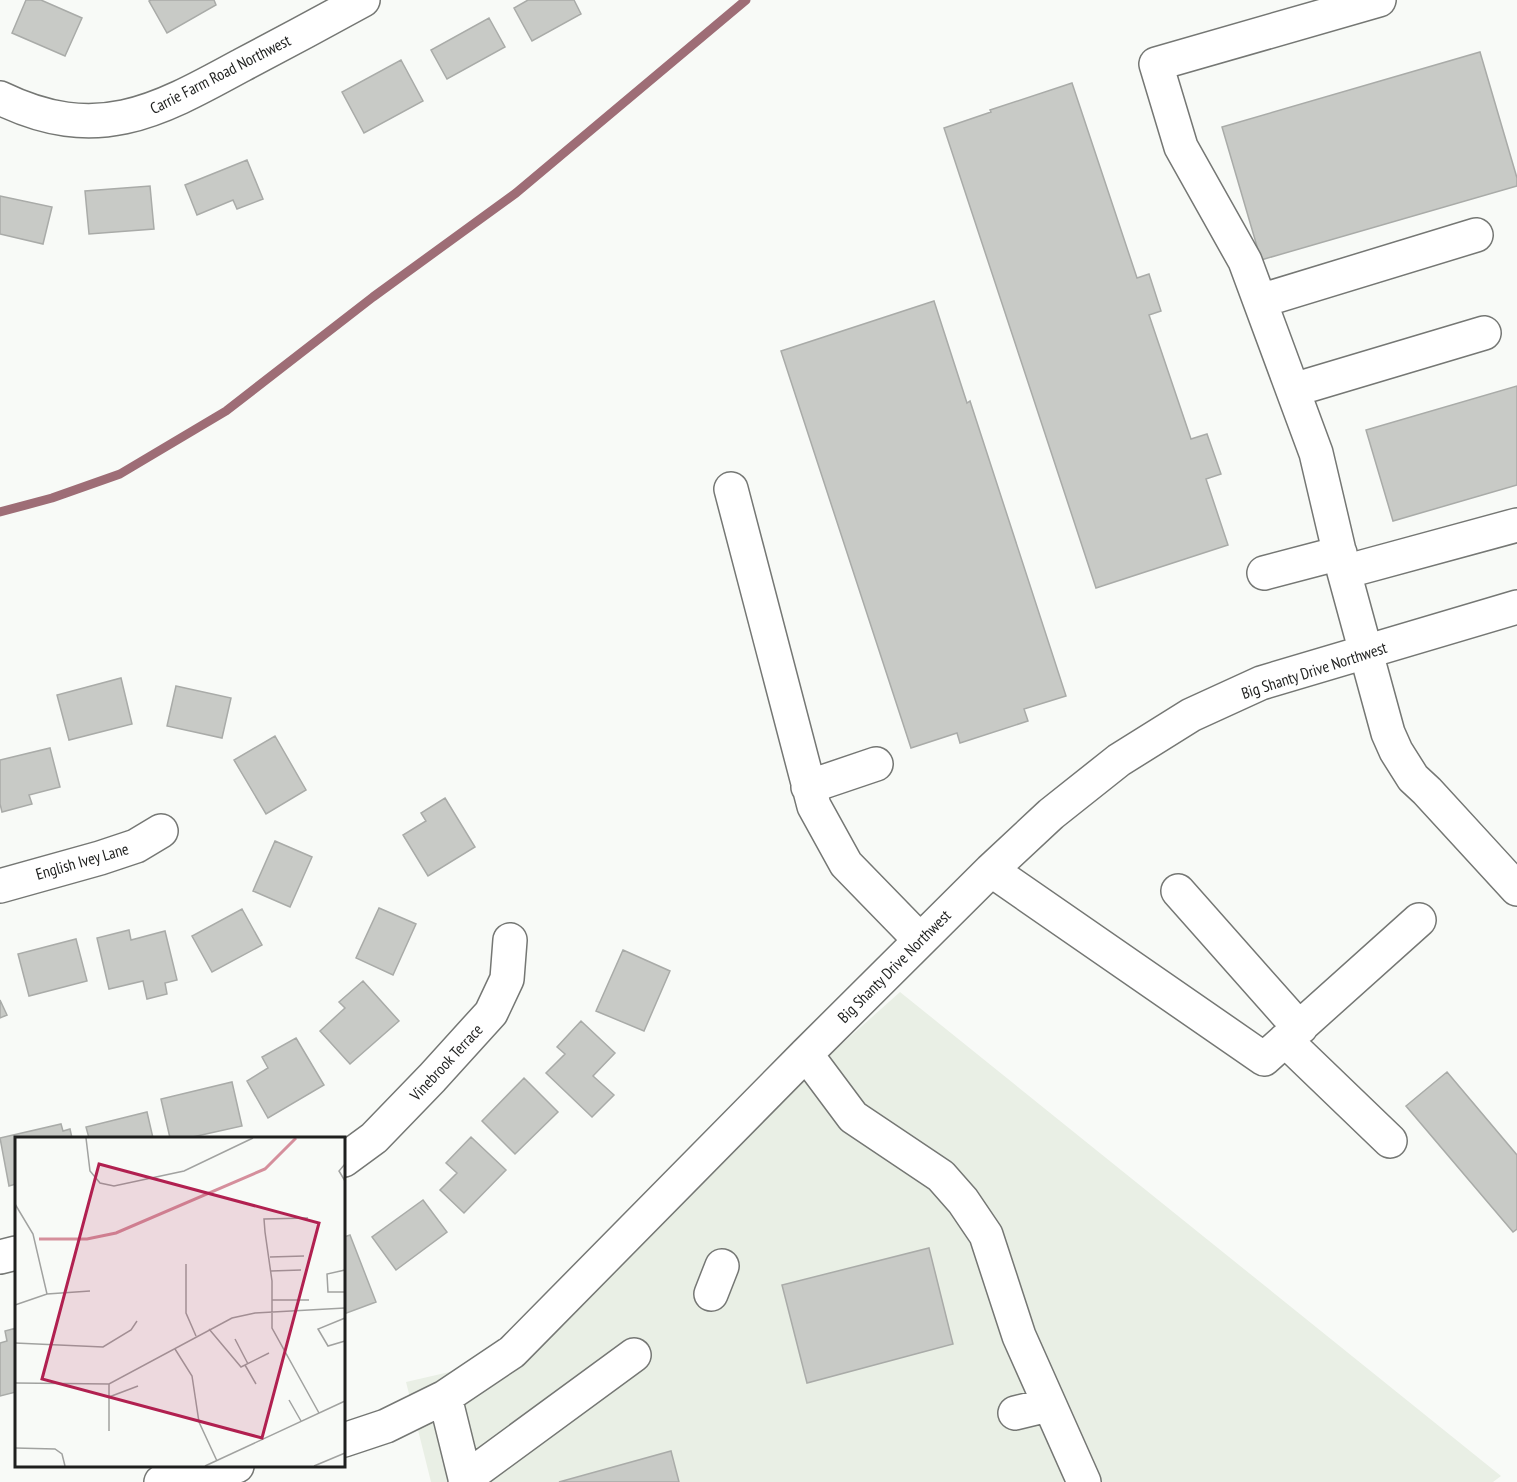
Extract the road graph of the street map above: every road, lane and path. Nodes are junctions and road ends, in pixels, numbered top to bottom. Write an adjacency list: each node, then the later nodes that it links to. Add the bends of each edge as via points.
1 (363, 0): 3 (street, Carrie Farm Road Northwest, via 190,93 134,116 63,118 39,114)
2 (1379, 0): 5 (street, via 1156,64 1181,147 1245,261)
3 (0, 98)
4 (1476, 235): 5 (street)
5 (1260, 301): 7 (street)
6 (1484, 333): 7 (street)
7 (1293, 390): 10 (street, via 1317,453)
8 (731, 489): 15 (street)
9 (1517, 525): 10 (street)
10 (1342, 562): 11 (street); 13 (street)
11 (1264, 573)
12 (1517, 607): 13 (street, Big Shanty Drive Northwest)
13 (1366, 652): 17 (street, Big Shanty Drive Northwest, via 1261,683 1191,715 1119,760 1051,814); 19 (street, via 1388,733 1413,778)
14 (876, 764): 15 (street)
15 (808, 787): 23 (street, via 814,806 846,864)
16 (160, 831): 18 (street, English Ivey Lane, via 136,846)
17 (991, 870): 23 (street, Big Shanty Drive Northwest); 24 (street, via 1264,1059)
18 (0, 886)
19 (1517, 889)
20 (1178, 891): 24 (street, via 1287,1014)
21 (1419, 920): 24 (street)
22 (510, 939): 27 (street, Vinebrook Terrace, via 507,979 491,1013 374,1138)
23 (920, 940): 25 (street, Big Shanty Drive Northwest)
24 (1293, 1034): 26 (street)
25 (806, 1054): 31 (street, Big Shanty Drive Northwest, via 512,1352); 32 (street, via 850,1127 941,1176 963,1201 986,1235 1019,1336)
26 (1390, 1141)
27 (345, 1159)
28 (15, 1253): 29 (street)
29 (0, 1257)
30 (634, 1355): 36 (street)
31 (445, 1397): 34 (street, Big Shanty Drive Northwest, via 386,1426); 36 (street)
32 (1048, 1405): 33 (street); 38 (street)
33 (1015, 1413)
34 (345, 1440)
35 (232, 1467): 37 (street)
36 (466, 1480)
37 (161, 1482)
38 (1084, 1482)

